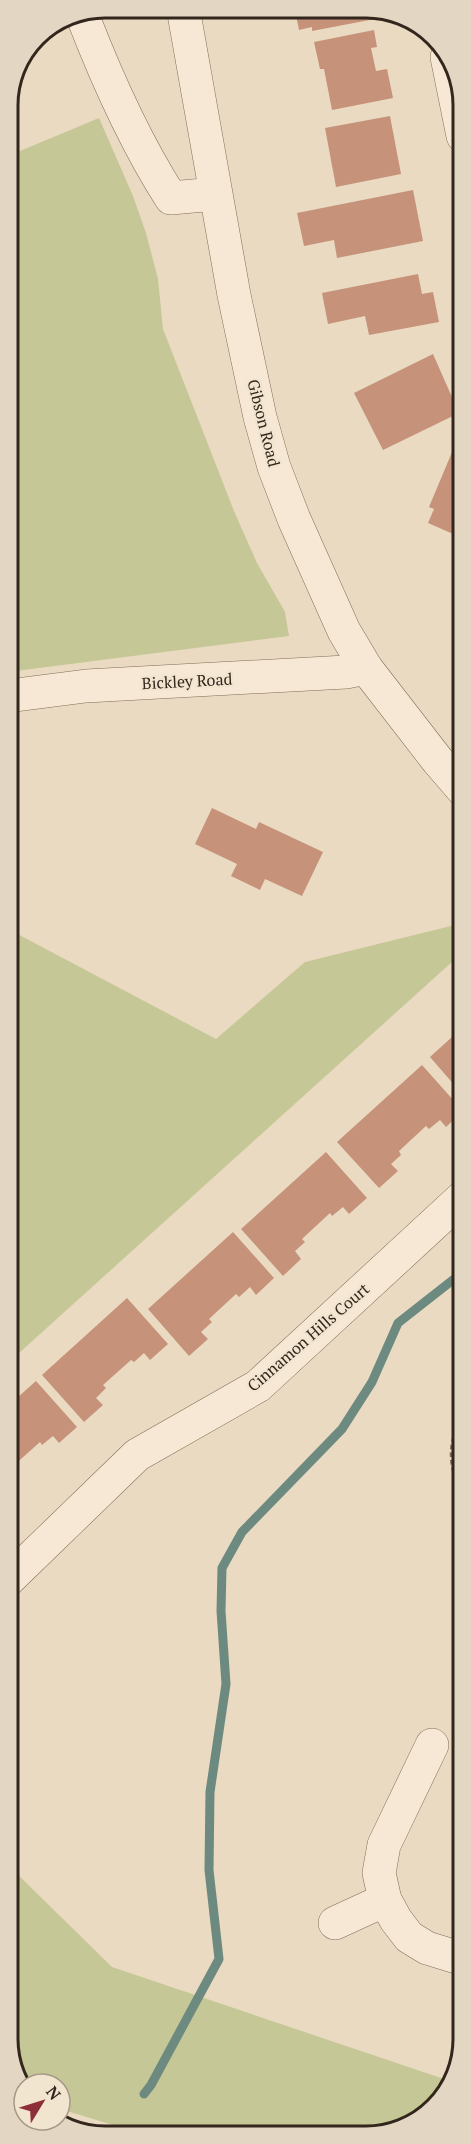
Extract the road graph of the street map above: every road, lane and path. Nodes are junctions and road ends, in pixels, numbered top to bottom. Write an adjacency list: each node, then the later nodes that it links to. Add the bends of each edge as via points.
1 (185, 18): 3 (street, Gibson Road)
2 (85, 21): 3 (street, via 152,168 171,198)
3 (215, 194): 4 (street, Gibson Road, via 260,417 274,467 326,592)
4 (366, 668): 5 (street, Bickley Road, via 86,686); 6 (street, Gibson Road)
5 (18, 695)
6 (453, 778)
7 (453, 1206): 10 (street, Cinnamon Hills Court, via 258,1386 137,1455)
8 (453, 1442): 9 (path)
9 (453, 1470)
10 (18, 1570)
11 (432, 1745): 12 (street, via 384,1845 379,1874)
12 (385, 1900): 13 (street); 14 (street, via 409,1937)
13 (335, 1923)
14 (453, 1956)

